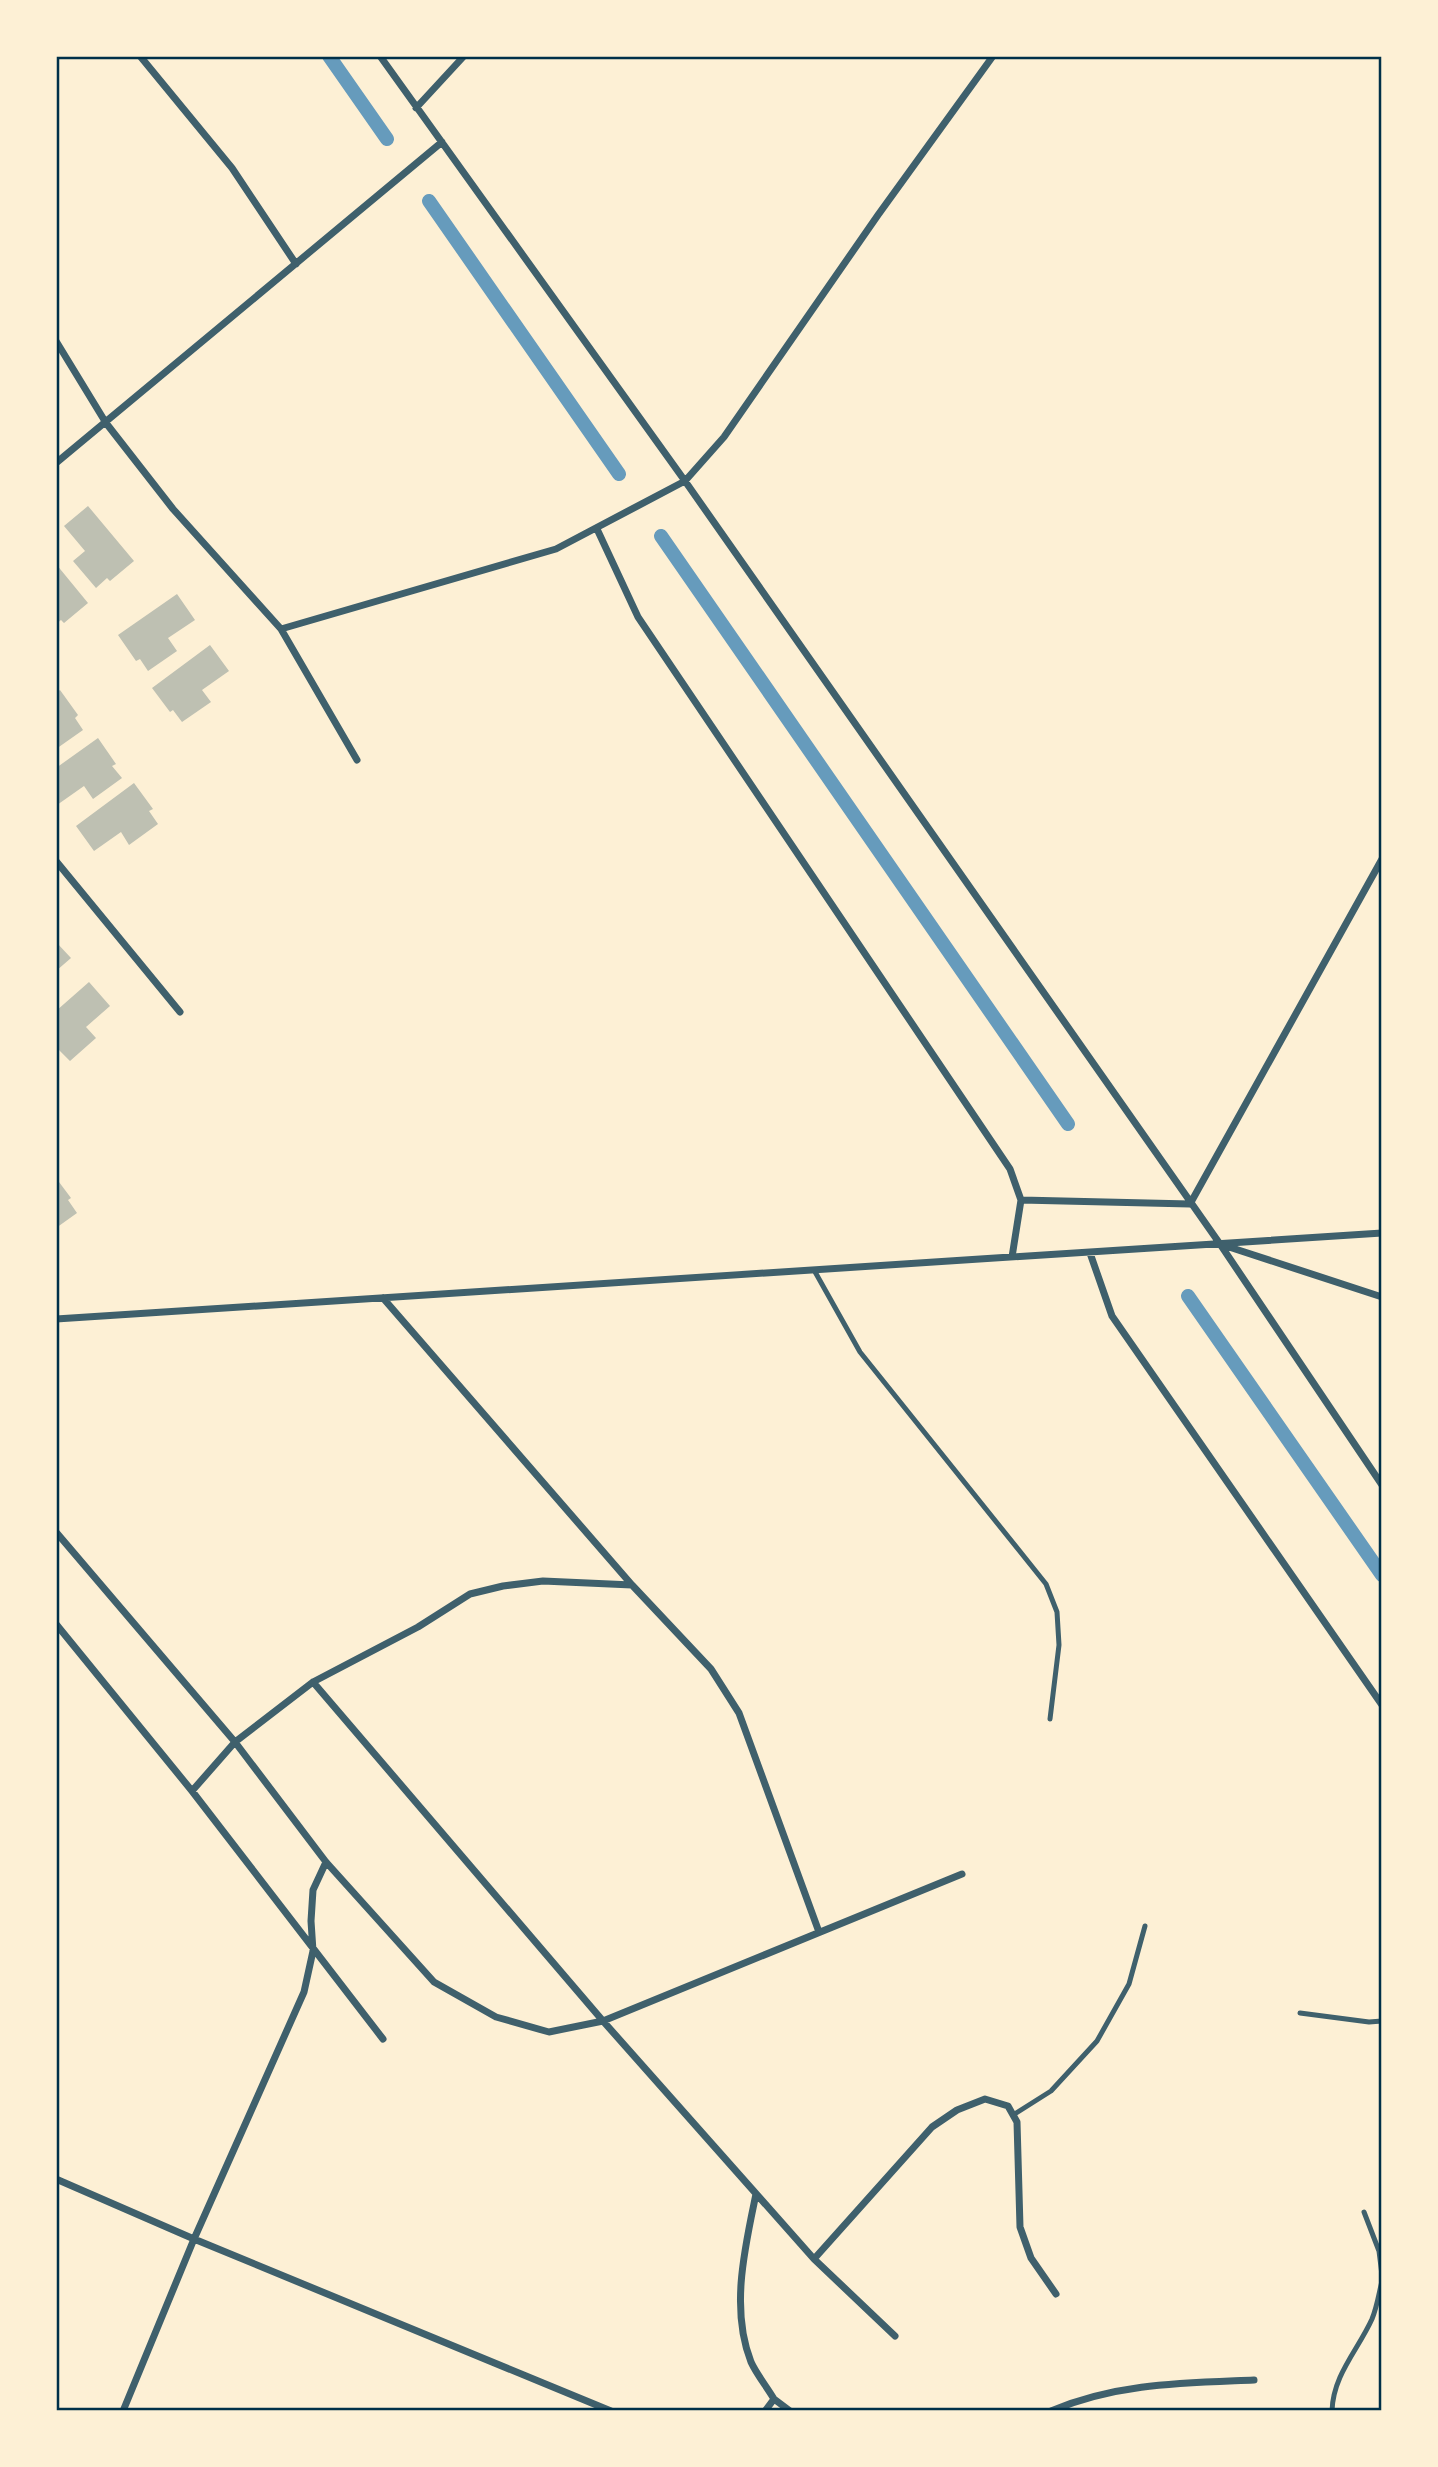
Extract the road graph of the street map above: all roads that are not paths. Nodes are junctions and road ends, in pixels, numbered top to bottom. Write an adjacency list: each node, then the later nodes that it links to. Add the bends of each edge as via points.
1 (140, 56): 7 (street, via 232,168)
2 (380, 56): 5 (street)
3 (464, 56): 5 (street)
4 (993, 56): 11 (street, via 724,438)
5 (416, 108): 6 (street)
6 (442, 142): 7 (street); 11 (street)
7 (296, 264): 9 (street)
8 (56, 341): 9 (street)
9 (106, 423): 10 (street); 13 (street, via 173,509)
10 (56, 463)
11 (685, 481): 12 (street); 19 (street)
12 (597, 529): 13 (street, via 556,548); 18 (street, via 638,617 1010,1169)
13 (281, 629): 14 (street)
14 (357, 760)
15 (1382, 859): 19 (street)
16 (56, 861): 17 (street)
17 (180, 1012)
18 (1021, 1200): 19 (street); 23 (street)
19 (1190, 1203): 21 (street)
20 (1382, 1233): 21 (street)
21 (1220, 1244): 22 (street); 25 (street); 28 (street)
22 (1090, 1253): 23 (street); 33 (street, via 1112,1316)
23 (1012, 1257): 24 (street)
24 (814, 1270): 26 (street); 34 (lane, via 860,1352 1046,1584 1057,1612 1059,1645)
25 (1382, 1297)
26 (383, 1298): 27 (street); 30 (street)
27 (56, 1319)
28 (1382, 1485)
29 (56, 1532): 35 (street)
30 (632, 1585): 32 (street, via 543,1581 470,1594); 40 (street, via 710,1669 739,1713)
31 (56, 1623): 36 (street)
32 (313, 1682): 35 (street); 43 (street)
33 (1382, 1705)
34 (1050, 1719)
35 (235, 1742): 36 (street); 37 (street)
36 (192, 1791): 41 (street)
37 (326, 1861): 41 (street, via 313,1889); 43 (street, via 434,1982 496,2017 549,2032)
38 (962, 1874): 40 (street)
39 (1145, 1926): 46 (lane, via 1129,1984 1097,2041 1051,2091)
40 (820, 1932): 43 (street)
41 (313, 1951): 45 (street); 50 (street, via 304,1992)
42 (1300, 2013): 44 (lane)
43 (603, 2021): 48 (street)
44 (1382, 2021)
45 (383, 2039)
46 (1013, 2115): 51 (street, via 1008,2106 985,2099 932,2127); 54 (street, via 1017,2122 1020,2227 1031,2258)
47 (56, 2179): 50 (street)
48 (756, 2194): 51 (street); 57 (street, via 742,2263 743,2325 751,2362)
49 (1364, 2212): 52 (lane, via 1379,2251)
50 (194, 2239): 58 (street); 59 (street)
51 (814, 2259): 55 (street)
52 (1382, 2274)
53 (1382, 2281): 63 (lane, via 1372,2318 1340,2375)
54 (1056, 2294)
55 (895, 2336)
56 (1254, 2380): 62 (street, via 1151,2384)
57 (774, 2399): 60 (street); 61 (street)
58 (123, 2411)
59 (611, 2411)
60 (765, 2411)
61 (790, 2411)
62 (1051, 2411)
63 (1332, 2411)

